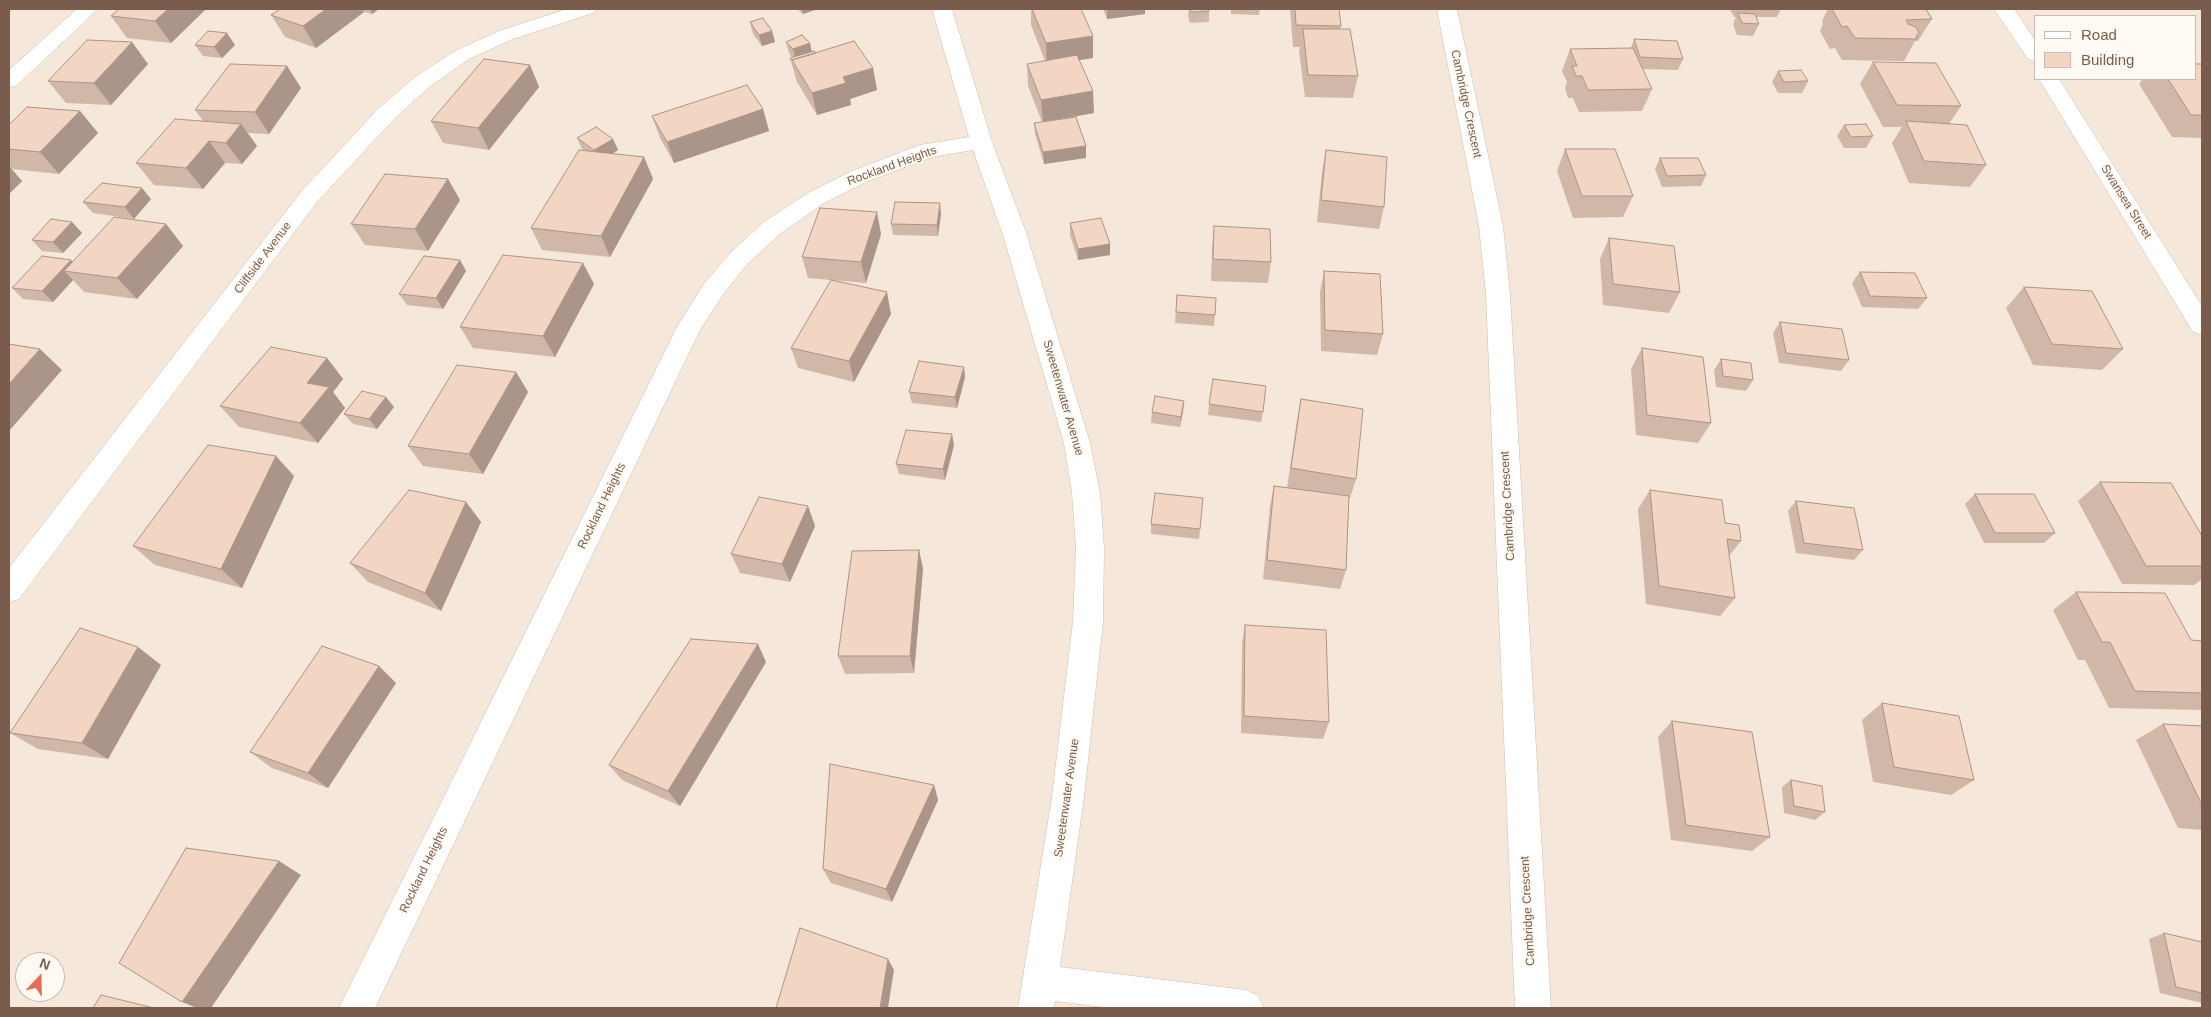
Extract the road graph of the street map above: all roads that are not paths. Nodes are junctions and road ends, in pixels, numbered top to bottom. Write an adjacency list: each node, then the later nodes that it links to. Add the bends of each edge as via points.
1 (88, 9): 8 (street)
2 (586, 9): 11 (street, Cliffside Avenue, via 506,35 462,55 422,82 385,115 309,197)
3 (942, 9): 9 (street, Sweetenwater Avenue)
4 (1447, 9): 15 (street, Cambridge Crescent, via 1491,226 1498,294)
5 (2004, 9): 6 (street)
6 (2034, 54)
7 (2050, 80): 10 (street, Swansea Street)
8 (9, 81)
9 (981, 142): 12 (street, Sweetenwater Avenue, via 1015,235 1077,443 1086,493 1088,621 1068,797); 13 (street, Rockland Heights, via 928,150 860,176 816,198 772,228 739,258 713,290 689,327)
10 (2202, 326)
11 (9, 590)
12 (1038, 995): 14 (street)
13 (357, 1008)
14 (1246, 1008)
15 (1533, 1008)

